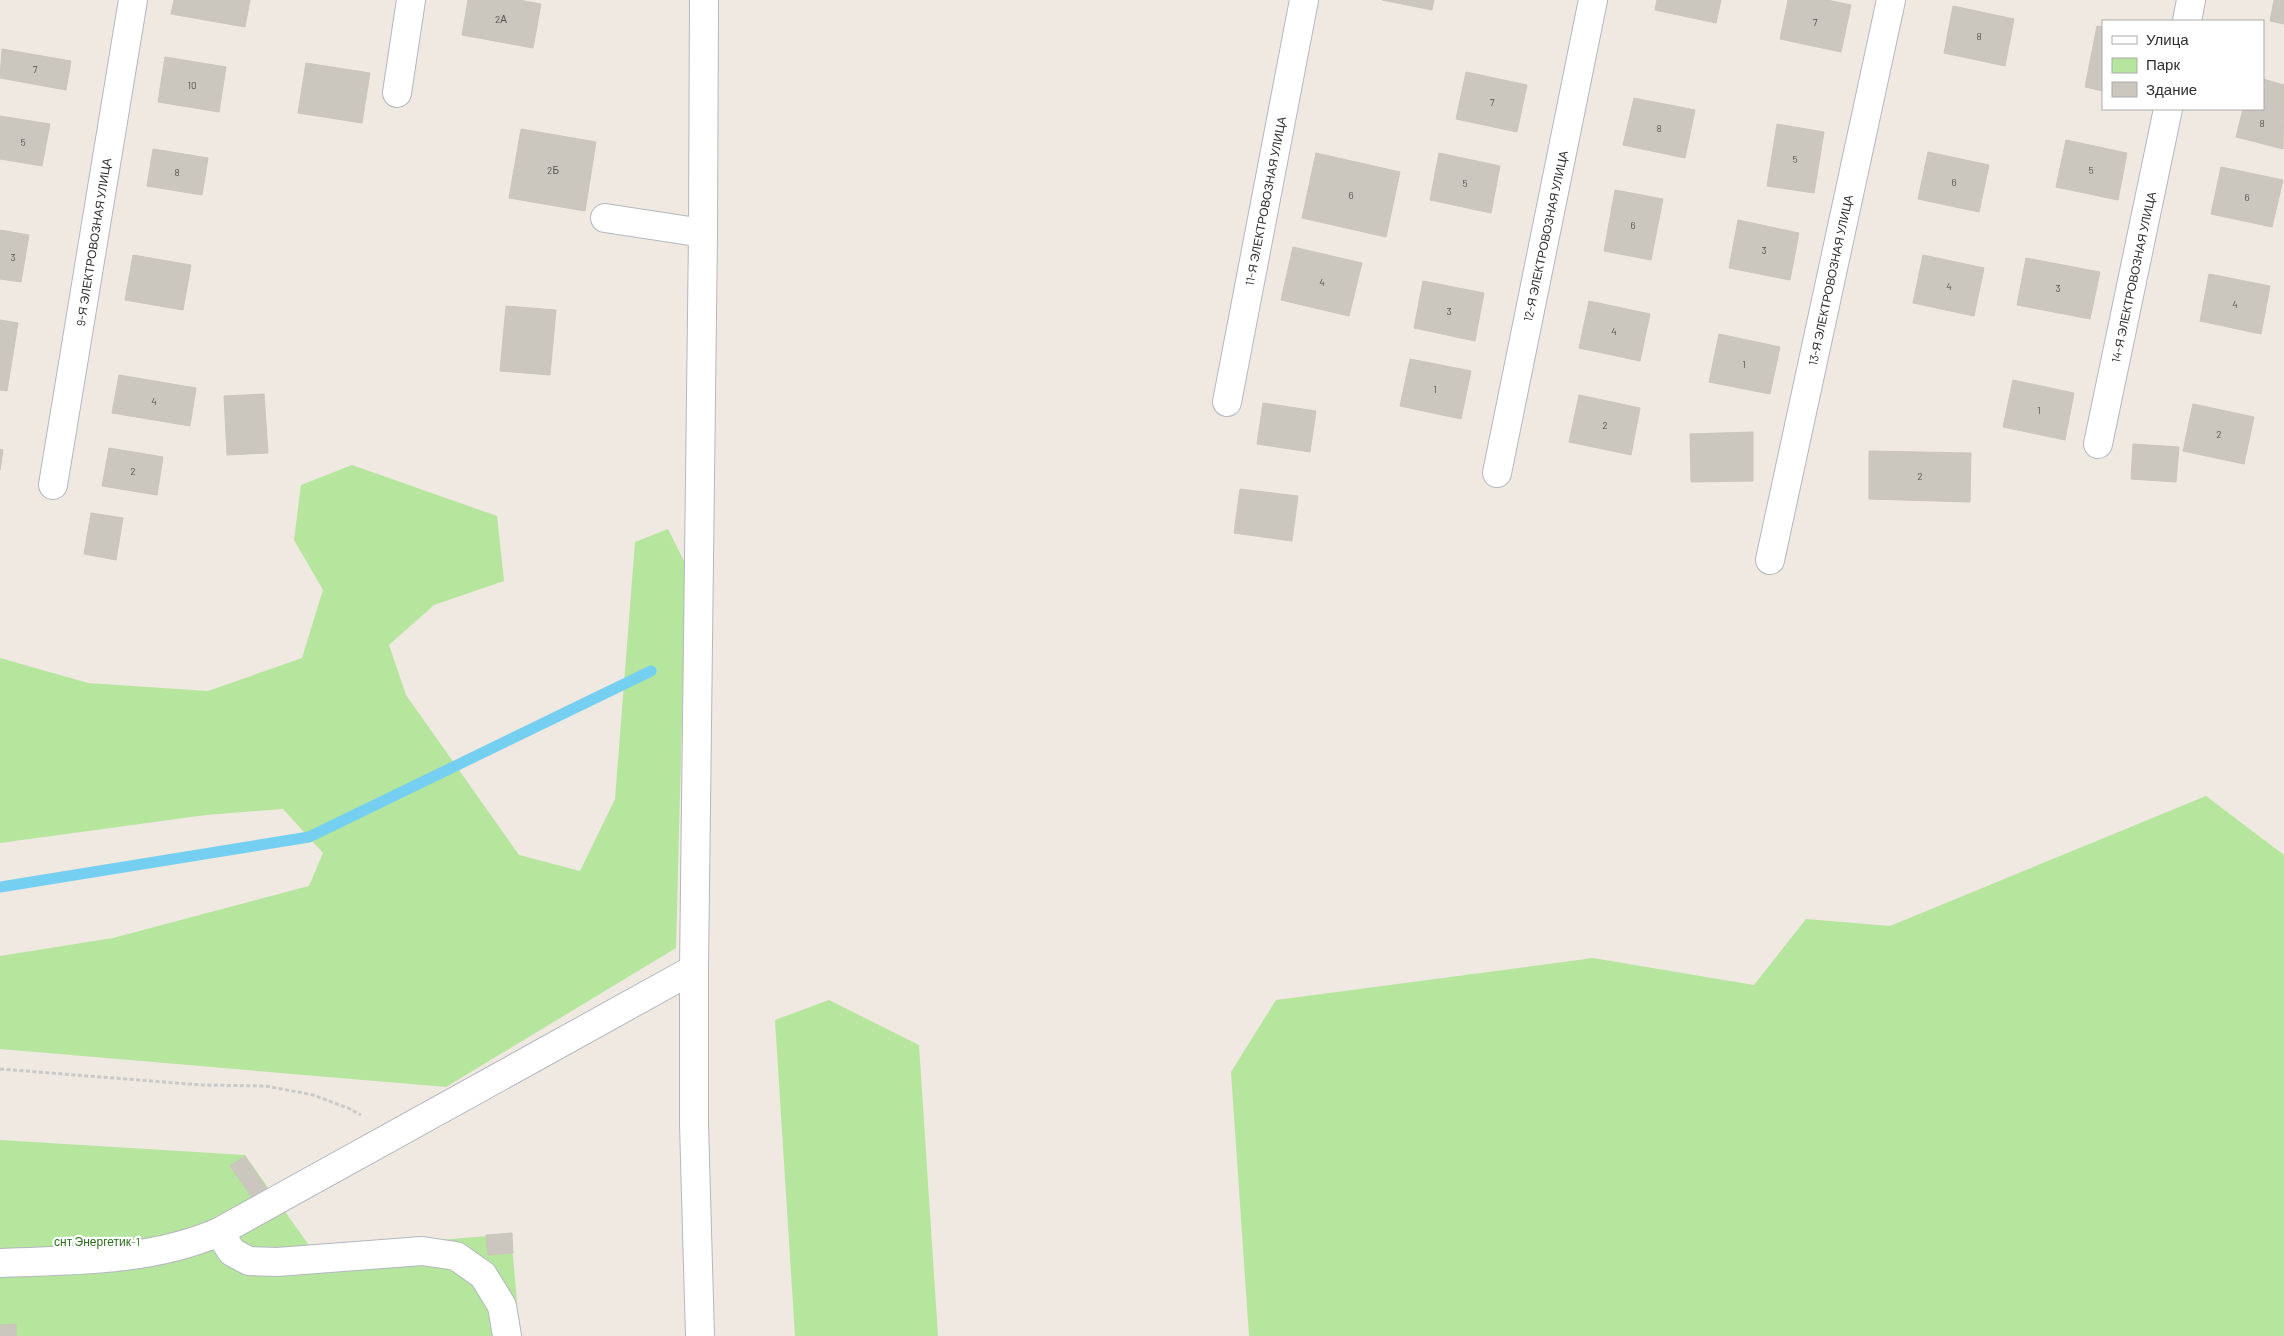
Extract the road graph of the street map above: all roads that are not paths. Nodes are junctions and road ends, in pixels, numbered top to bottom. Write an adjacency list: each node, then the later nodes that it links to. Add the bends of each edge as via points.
1 (133, 0): 16 (street, 9-Я ЭЛЕКТРОВОЗНАЯ УЛИЦА)
2 (411, 0): 9 (street)
3 (704, 0): 12 (street)
4 (1304, 0): 13 (street, 11-Я ЭЛЕКТРОВОЗНАЯ УЛИЦА)
5 (1593, 0): 15 (street, 12-Я ЭЛЕКТРОВОЗНАЯ УЛИЦА)
6 (1891, 0): 17 (street, 13-Я ЭЛЕКТРОВОЗНАЯ УЛИЦА)
7 (2191, 0): 8 (street)
8 (2187, 20)
9 (397, 93)
10 (2168, 110): 14 (street, 14-Я ЭЛЕКТРОВОЗНАЯ УЛИЦА)
11 (605, 218): 12 (street)
12 (703, 233): 18 (street)
13 (1227, 402)
14 (2098, 444)
15 (1497, 473)
16 (53, 485)
17 (1770, 560)
18 (694, 970): 19 (street); 22 (street, via 694,1124)
19 (219, 1232): 20 (street, via 190,1244 145,1254); 21 (street, via 232,1252 249,1261 277,1262 422,1251 456,1256 483,1275 502,1306)
20 (0, 1264)
21 (507, 1336)
22 (700, 1336)

